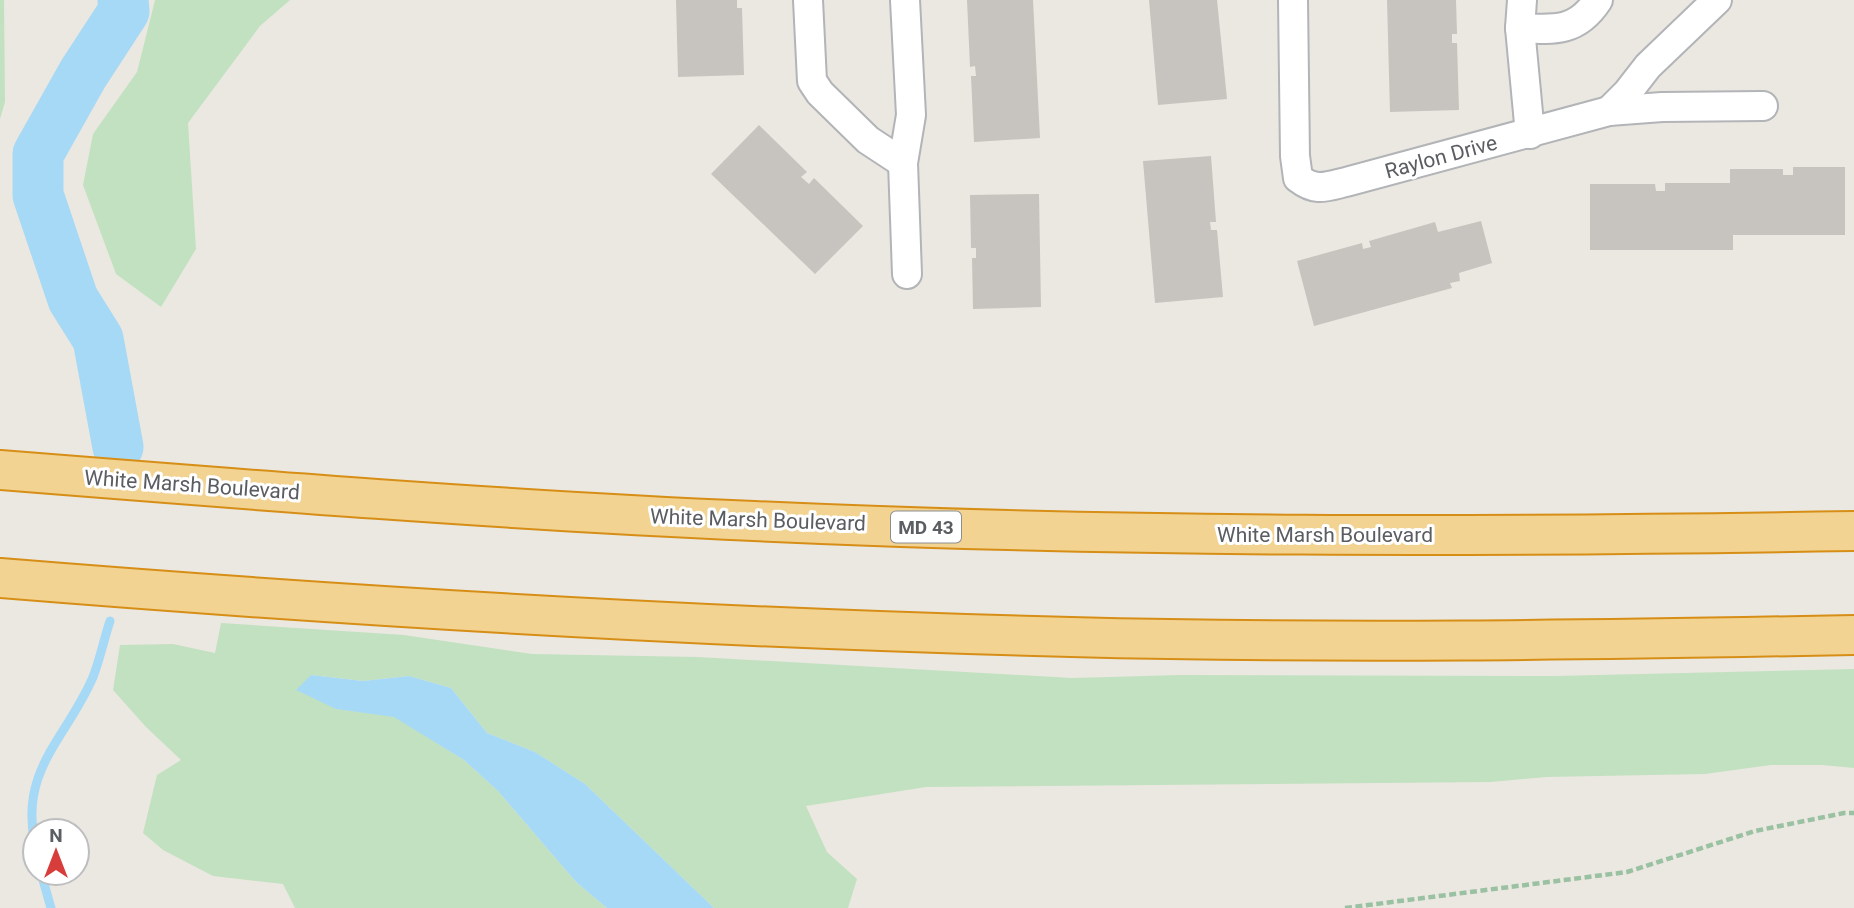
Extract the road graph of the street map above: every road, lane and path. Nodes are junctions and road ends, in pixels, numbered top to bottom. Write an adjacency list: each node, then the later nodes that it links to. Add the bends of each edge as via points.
1 (808, 0): 11 (street, via 812,81 868,140)
2 (905, 0): 11 (street, via 911,116)
3 (1293, 0): 10 (street, Raylon Drive, via 1295,156 1298,178 1309,187 1322,188)
4 (1522, 0): 7 (street)
5 (1598, 0): 7 (street, via 1587,16 1566,27)
6 (1717, 0): 9 (street)
7 (1520, 28): 10 (street)
8 (1763, 106): 9 (street, Raylon Drive)
9 (1609, 111): 10 (street, Raylon Drive)
10 (1530, 134)
11 (904, 163): 12 (street)
12 (907, 274)
13 (0, 470): 14 (highway, White Marsh Boulevard / MD 43, via 758,522 1430,536)
14 (1854, 531)
15 (0, 578): 16 (highway, via 415,608 1060,637 1479,640)
16 (1854, 635)
17 (1854, 813): 18 (path, via 1755,831 1627,872)
18 (1345, 908)

